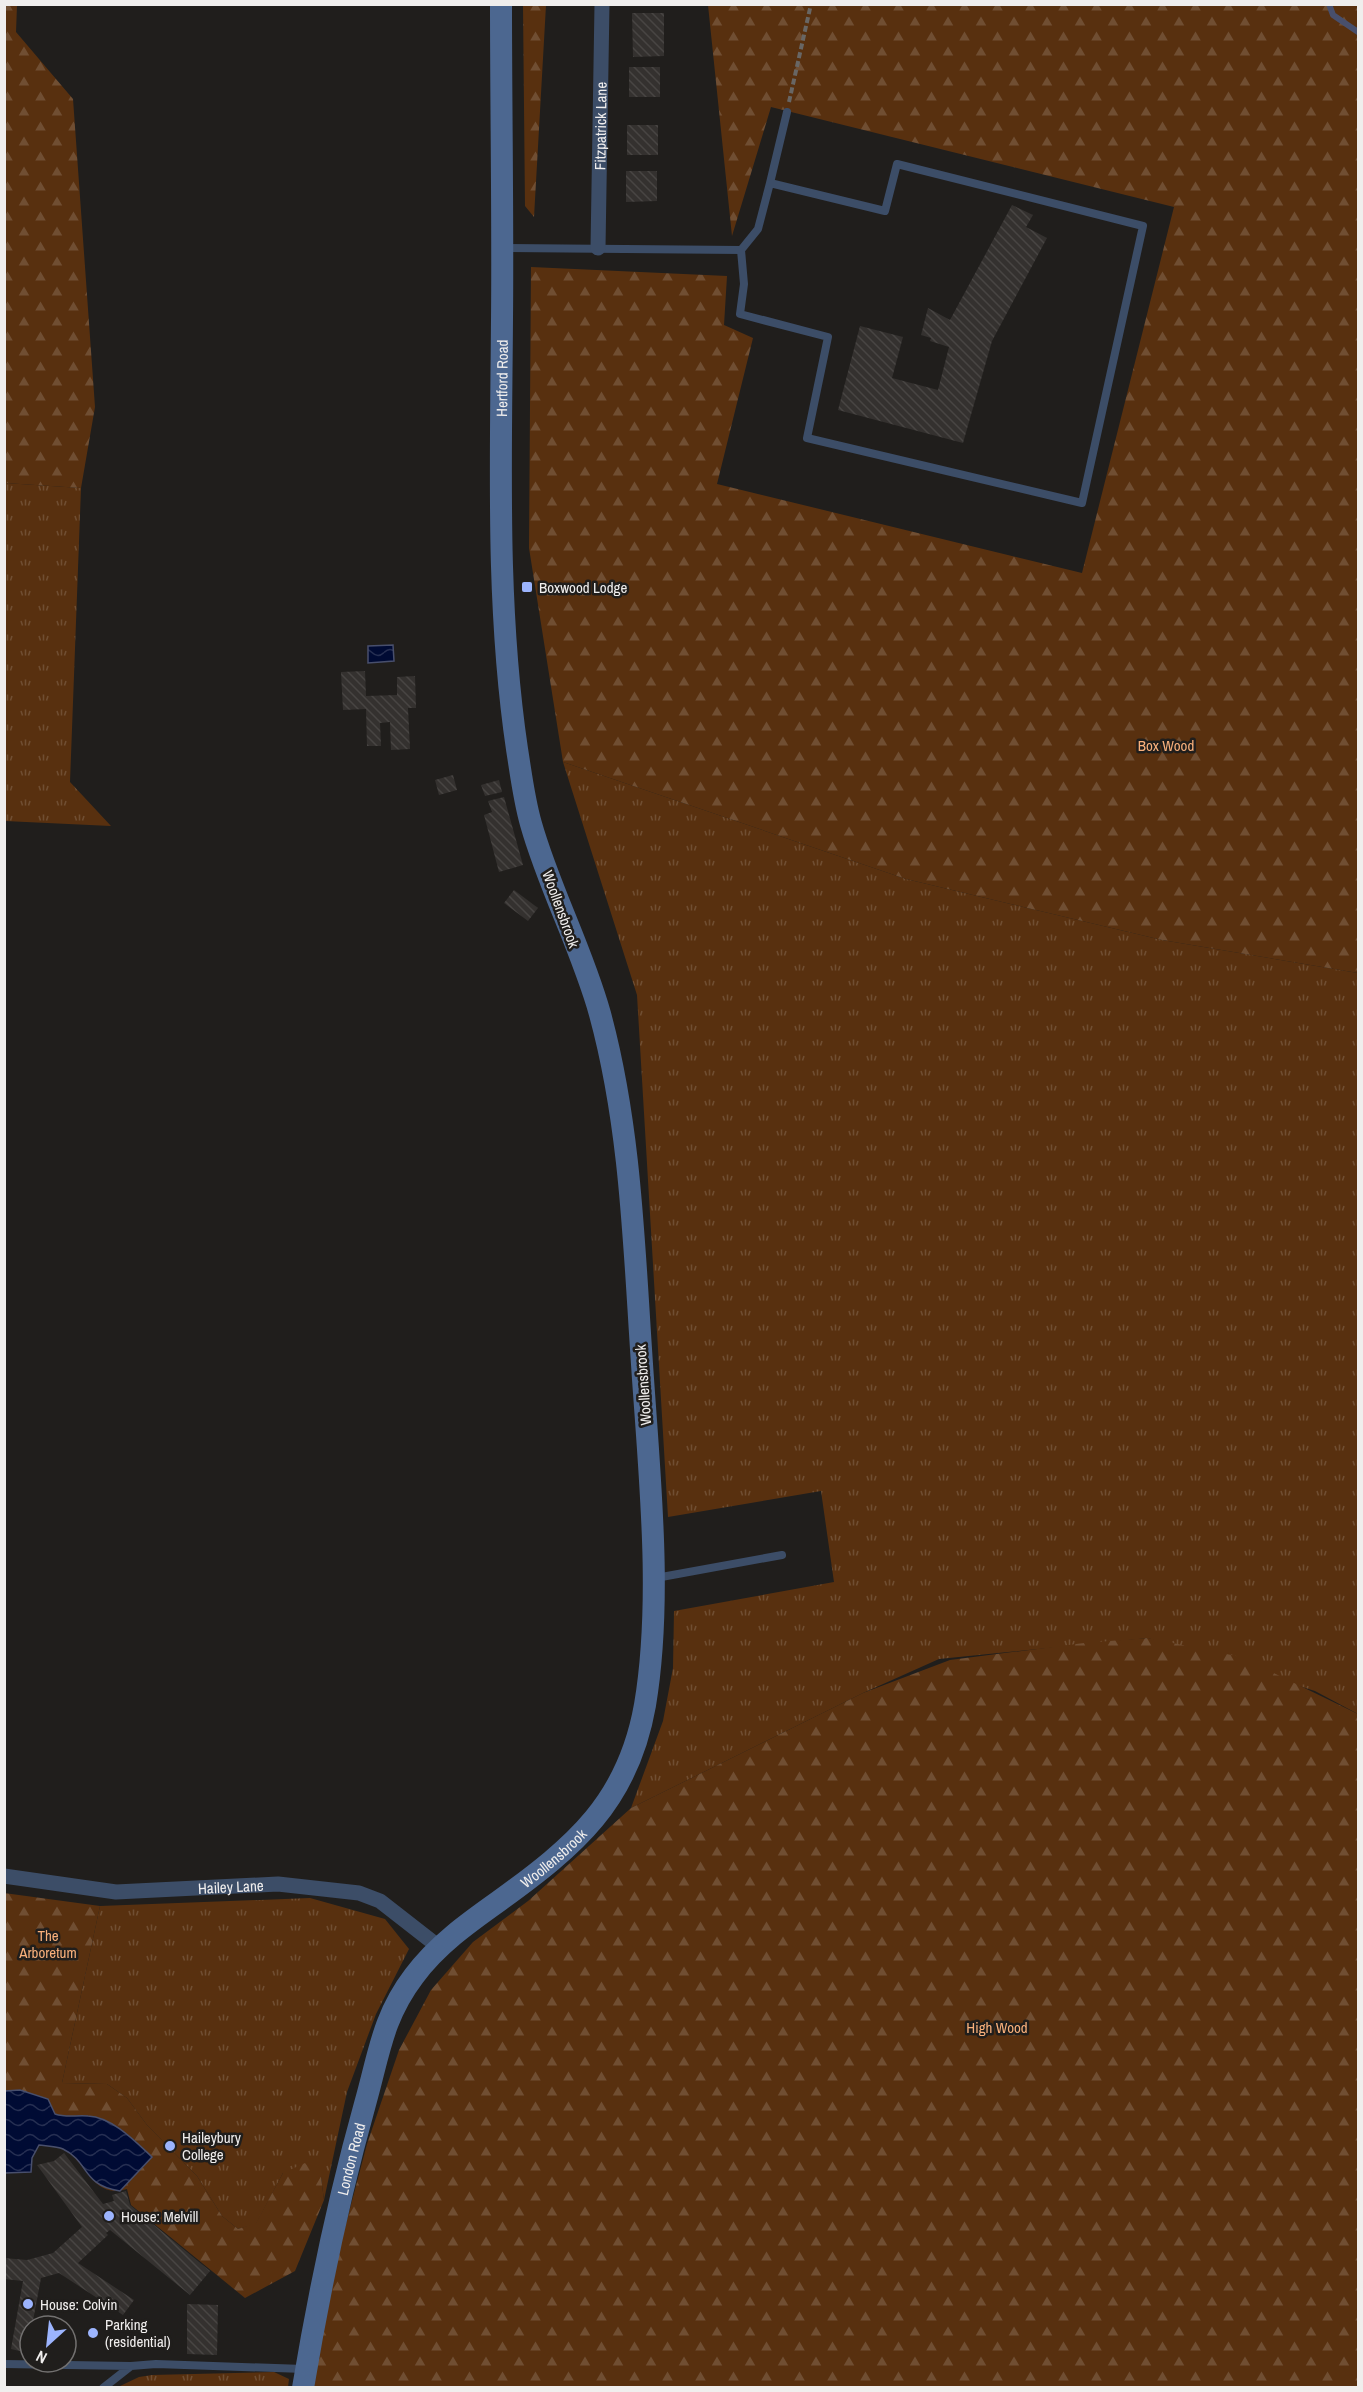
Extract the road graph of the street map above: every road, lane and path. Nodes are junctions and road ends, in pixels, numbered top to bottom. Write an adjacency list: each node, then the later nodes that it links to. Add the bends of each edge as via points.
1 (501, 4): 6 (main road, Hertford Road)
2 (602, 4): 7 (street, Fitzpatrick Lane)
3 (811, 4): 4 (path)
4 (787, 112): 5 (lane)
5 (770, 183): 8 (lane, via 758,229); 8 (lane, via 885,211 897,164 1143,226 1082,503 807,438 828,336 740,314 744,284)
6 (503, 248): 7 (lane); 9 (main road, Hertford Road, via 500,538)
7 (598, 248): 8 (lane)
8 (741, 250)
9 (517, 751): 11 (main road, Woollensbrook, via 530,821 598,1008 616,1082 633,1236)
10 (782, 1555): 11 (lane)
11 (652, 1579): 13 (main road, Woollensbrook, via 645,1703 632,1757 608,1805 578,1838 531,1878)
12 (4, 1876): 13 (street, Hailey Lane, via 116,1892 278,1884 359,1893 398,1913)
13 (439, 1947): 16 (main road, London Road, via 411,1979 384,2028 339,2195)
14 (4, 2364): 15 (lane)
15 (131, 2366): 16 (lane, via 156,2364); 17 (lane)
16 (304, 2378)
17 (103, 2388)

